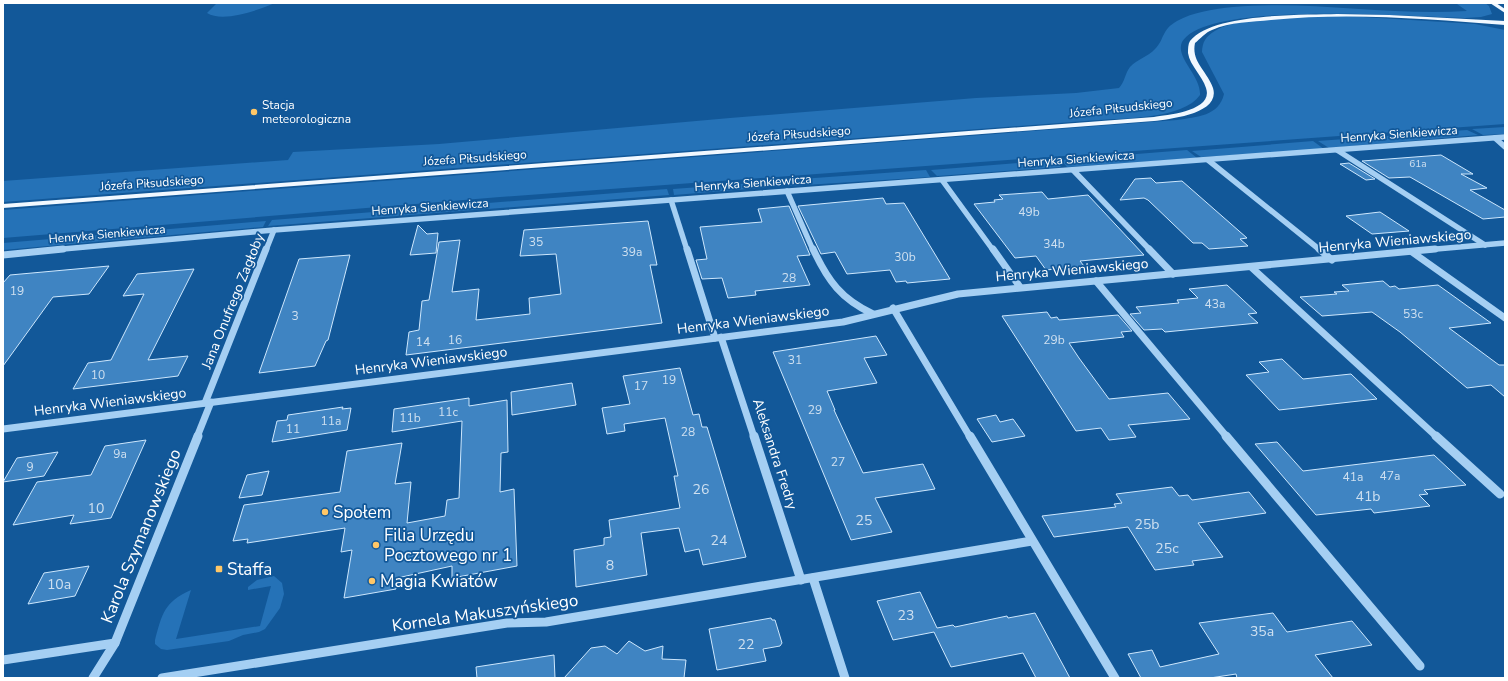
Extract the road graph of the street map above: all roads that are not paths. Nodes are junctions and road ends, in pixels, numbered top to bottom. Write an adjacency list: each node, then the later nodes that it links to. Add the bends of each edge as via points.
1 (1493, 3): 2 (main road)
2 (1505, 11)
3 (1505, 23): 13 (main road, Józefa Piłsudskiego, via 1311,12 1264,14 1225,21 1206,28 1194,38 1192,44 1192,55 1210,89 1206,104 1192,111 1154,119)
4 (1495, 138): 5 (street, Henryka Sienkiewicza); 6 (street); 7 (street, Henryka Sienkiewicza)
5 (1505, 138)
6 (1505, 147)
7 (1337, 150): 8 (street, Henryka Sienkiewicza); 16 (street)
8 (1208, 160): 9 (street, Henryka Sienkiewicza); 19 (street)
9 (1073, 170): 10 (street, Henryka Sienkiewicza); 21 (street)
10 (942, 180): 11 (street, Henryka Sienkiewicza); 23 (street)
11 (787, 191): 12 (street, Henryka Sienkiewicza); 25 (street, via 819,260 837,290 853,304)
12 (671, 200): 14 (street, Henryka Sienkiewicza); 27 (street, Aleksandra Fredry)
13 (3, 206)
14 (274, 230): 18 (street, Henryka Sienkiewicza); 28 (street, Jana Onufrego Zagłoby)
15 (1505, 243): 16 (street, Henryka Wieniawskiego)
16 (1485, 245): 17 (street, Henryka Wieniawskiego)
17 (1412, 252): 19 (street, Henryka Wieniawskiego); 26 (street)
18 (3, 255)
19 (1332, 260): 20 (street, Henryka Wieniawskiego)
20 (1251, 267): 21 (street, Henryka Wieniawskiego); 30 (street)
21 (1173, 274): 22 (street, Henryka Wieniawskiego)
22 (1096, 281): 23 (street, Henryka Wieniawskiego); 36 (street)
23 (1020, 287): 24 (street, Henryka Wieniawskiego, via 958,294)
24 (893, 308): 25 (street, Henryka Wieniawskiego); 31 (street)
25 (872, 314): 27 (street, Henryka Wieniawskiego, via 843,322)
26 (1505, 318)
27 (718, 338): 28 (street, Henryka Wieniawskiego); 33 (street, Aleksandra Fredry)
28 (208, 403): 29 (street, Henryka Wieniawskiego); 34 (street, Karola Szymanowskiego)
29 (3, 429)
30 (1500, 494)
31 (1032, 541): 32 (street, Kornela Makuszyńskiego); 40 (street)
32 (813, 578): 33 (street, Kornela Makuszyńskiego); 39 (street)
33 (801, 580): 38 (street, Kornela Makuszyńskiego, via 546,622 507,623)
34 (115, 643): 35 (street); 37 (street, Karola Szymanowskiego)
35 (3, 660)
36 (1420, 666)
37 (93, 678)
38 (162, 678)
39 (845, 678)
40 (1115, 678)

